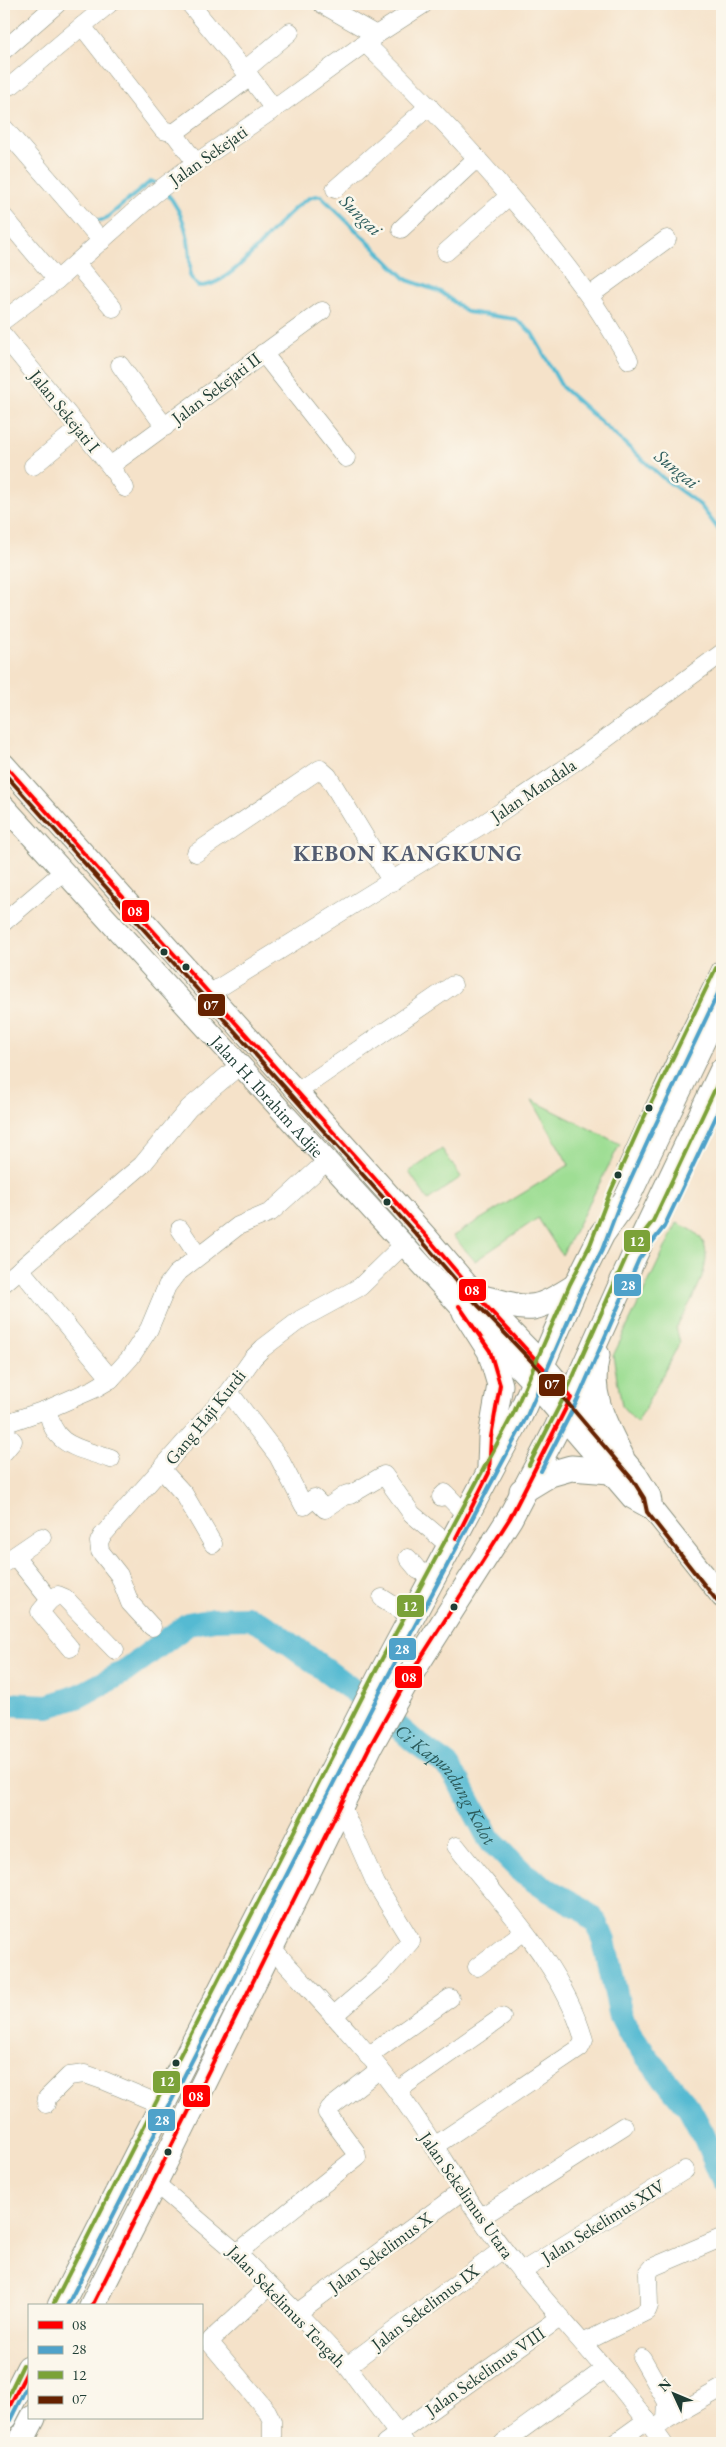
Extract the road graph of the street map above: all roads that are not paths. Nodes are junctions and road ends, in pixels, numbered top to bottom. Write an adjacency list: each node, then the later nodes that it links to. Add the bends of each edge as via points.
1 (57, 4): 9 (street)
2 (109, 4): 6 (street)
3 (190, 4): 10 (street)
4 (322, 4): 8 (street)
5 (424, 4): 8 (street, Jalan Sekejati)
6 (82, 26): 11 (street); 15 (street, via 163,130)
7 (290, 32): 10 (street)
8 (371, 39): 12 (street); 13 (street, Jalan Sekejati)
9 (4, 50)
10 (247, 74): 13 (street); 15 (street)
11 (12, 85)
12 (429, 106): 16 (street); 18 (street)
13 (274, 109): 17 (street, Jalan Sekejati)
14 (4, 128): 23 (street)
15 (174, 132): 17 (street)
16 (477, 158): 19 (street); 21 (street)
17 (196, 163): 23 (street, Jalan Sekejati)
18 (335, 189)
19 (509, 196): 24 (street); 27 (street)
20 (4, 217): 26 (street)
21 (401, 229)
22 (667, 239): 27 (street)
23 (102, 241): 25 (street, Jalan Sekejati)
24 (446, 252)
25 (76, 264): 26 (street, Jalan Sekejati); 28 (street)
26 (57, 280): 30 (street, Jalan Sekejati)
27 (589, 296): 33 (street)
28 (113, 308)
29 (322, 311): 32 (street, Jalan Sekejati II)
30 (4, 320)
31 (4, 336): 36 (street, Jalan Sekejati I)
32 (263, 353): 35 (street, Jalan Sekejati II); 37 (street)
33 (629, 360)
34 (120, 365): 35 (street)
35 (165, 427): 39 (street, Jalan Sekejati II)
36 (79, 428): 38 (street); 39 (street, Jalan Sekejati I)
37 (346, 458)
38 (33, 466)
39 (110, 466): 40 (street, Jalan Sekejati I)
40 (124, 488)
41 (722, 653): 47 (street, Jalan Mandala, via 573,763)
42 (4, 764): 44 (main road, Jalan H. Ibrahim Adjie)
43 (4, 806): 46 (main road, Jalan H. Ibrahim Adjie)
44 (82, 853): 46 (main road); 51 (main road, Jalan H. Ibrahim Adjie)
45 (196, 853): 47 (street, via 320,769 328,776)
46 (64, 871): 48 (street); 53 (main road, Jalan H. Ibrahim Adjie)
47 (392, 882): 51 (street, Jalan Mandala)
48 (4, 922)
49 (722, 970): 59 (main road, via 646,1129)
50 (453, 985): 56 (street)
51 (209, 994): 56 (main road, Jalan H. Ibrahim Adjie)
52 (722, 1000): 59 (highway, via 626,1200)
53 (240, 1065): 57 (main road, Jalan H. Ibrahim Adjie); 63 (street, via 189,1108 142,1165)
54 (722, 1071): 62 (highway)
55 (722, 1090): 62 (main road, via 658,1224)
56 (297, 1092): 66 (main road, Jalan H. Ibrahim Adjie, via 427,1237)
57 (327, 1161): 60 (main road, Jalan H. Ibrahim Adjie); 61 (street, via 271,1212 238,1226)
58 (180, 1229): 61 (street)
59 (602, 1234): 65 (highway)
60 (404, 1244): 66 (main road, Jalan H. Ibrahim Adjie); 70 (street, Gang Haji Kurdi, via 360,1287 301,1319 263,1348)
61 (198, 1256): 69 (street, via 166,1286 149,1329)
62 (634, 1256): 67 (highway)
63 (20, 1269): 64 (street); 69 (street)
64 (4, 1282)
65 (576, 1286): 66 (highway, via 553,1301 528,1309); 68 (highway)
66 (471, 1304): 68 (main road, Jalan H. Ibrahim Adjie); 79 (highway, via 500,1385 490,1437)
67 (612, 1307): 71 (highway); 77 (highway, via 594,1367 595,1393)
68 (538, 1374): 71 (main road, Jalan H. Ibrahim Adjie); 79 (highway)
69 (111, 1379): 72 (street)
70 (229, 1392): 78 (street, Gang Haji Kurdi); 85 (street, via 278,1456 304,1506 314,1498 325,1510 347,1494 384,1475 412,1514)
71 (567, 1407): 77 (main road, Jalan H. Ibrahim Adjie); 80 (highway)
72 (48, 1409): 73 (street); 76 (street, via 52,1428 62,1439 70,1445)
73 (4, 1424)
74 (4, 1430): 75 (street, via 13,1441)
75 (4, 1452)
76 (111, 1459)
77 (616, 1464): 80 (highway, via 571,1468 550,1474); 89 (main road, Jalan H. Ibrahim Adjie, via 646,1488 652,1509)
78 (162, 1470): 84 (street, via 184,1494); 93 (street, Gang Haji Kurdi, via 102,1536 98,1548 119,1575 130,1603)
79 (489, 1473): 82 (highway)
80 (522, 1492): 96 (highway, via 487,1557 406,1682)
81 (441, 1497): 82 (street, via 445,1493)
82 (467, 1516): 85 (highway)
83 (42, 1536): 87 (street)
84 (213, 1544)
85 (451, 1547): 88 (highway)
86 (408, 1558): 88 (street, via 418,1570)
87 (9, 1559): 91 (street)
88 (434, 1577): 92 (highway)
89 (722, 1597)
90 (382, 1598): 92 (street)
91 (50, 1600): 94 (street, via 40,1612); 95 (street, via 58,1596 65,1598)
92 (412, 1617): 96 (highway, via 382,1671)
93 (152, 1627)
94 (70, 1648)
95 (115, 1650)
96 (361, 1739): 97 (highway); 109 (highway)
97 (341, 1805): 100 (highway); 103 (street, via 376,1884 410,1941 383,1973)
98 (456, 1846): 99 (street)
99 (524, 1932): 101 (street); 111 (street, via 550,1968 584,2040 580,2048)
100 (271, 1947): 103 (street, Jalan Sekelimus Utara); 113 (highway)
101 (477, 1967)
102 (450, 1998): 105 (street)
103 (333, 2016): 105 (street, Jalan Sekelimus Utara)
104 (502, 2017): 107 (street)
105 (368, 2056): 106 (street, Jalan Sekelimus Utara)
106 (380, 2070): 107 (street, Jalan Sekelimus Utara); 118 (street, via 327,2113 357,2157)
107 (397, 2091): 111 (street, Jalan Sekelimus Utara)
108 (46, 2104): 109 (street, via 47,2098 69,2076 85,2074)
109 (162, 2105): 121 (highway)
110 (624, 2126): 115 (street)
111 (433, 2147): 114 (street, Jalan Sekelimus Utara)
112 (685, 2170): 119 (street, Jalan Sekelimus XIV)
113 (155, 2182): 118 (street, Jalan Sekelimus Tengah); 122 (highway)
114 (462, 2191): 115 (street, Jalan Sekelimus Utara); 123 (street, Jalan Sekelimus X)
115 (481, 2217): 117 (street, Jalan Sekelimus Utara)
116 (721, 2238): 125 (street, via 653,2266 648,2273 650,2306 647,2311)
117 (502, 2249): 119 (street, Jalan Sekelimus Utara); 127 (street, Jalan Sekelimus IX)
118 (237, 2253): 120 (street, Jalan Sekelimus Tengah)
119 (521, 2272): 124 (street, Jalan Sekelimus Utara)
120 (269, 2286): 123 (street, Jalan Sekelimus Tengah); 136 (street, via 210,2340 268,2411 272,2421)
121 (61, 2304)
122 (93, 2304)
123 (297, 2312): 127 (street, Jalan Sekelimus Tengah)
124 (561, 2317): 125 (street, Jalan Sekelimus Utara); 134 (street, Jalan Sekelimus VIII)
125 (583, 2343): 128 (street, Jalan Sekelimus Utara)
126 (642, 2358): 133 (street, via 667,2402)
127 (347, 2366): 134 (street, Jalan Sekelimus Tengah)
128 (605, 2369): 133 (street, Jalan Sekelimus Utara); 137 (street)
129 (28, 2370): 131 (highway)
130 (722, 2388): 133 (street)
131 (4, 2417)
132 (32, 2420): 135 (highway)
133 (657, 2428): 138 (street)
134 (396, 2440)
135 (20, 2443)
136 (272, 2443)
137 (503, 2443)
138 (615, 2443)

